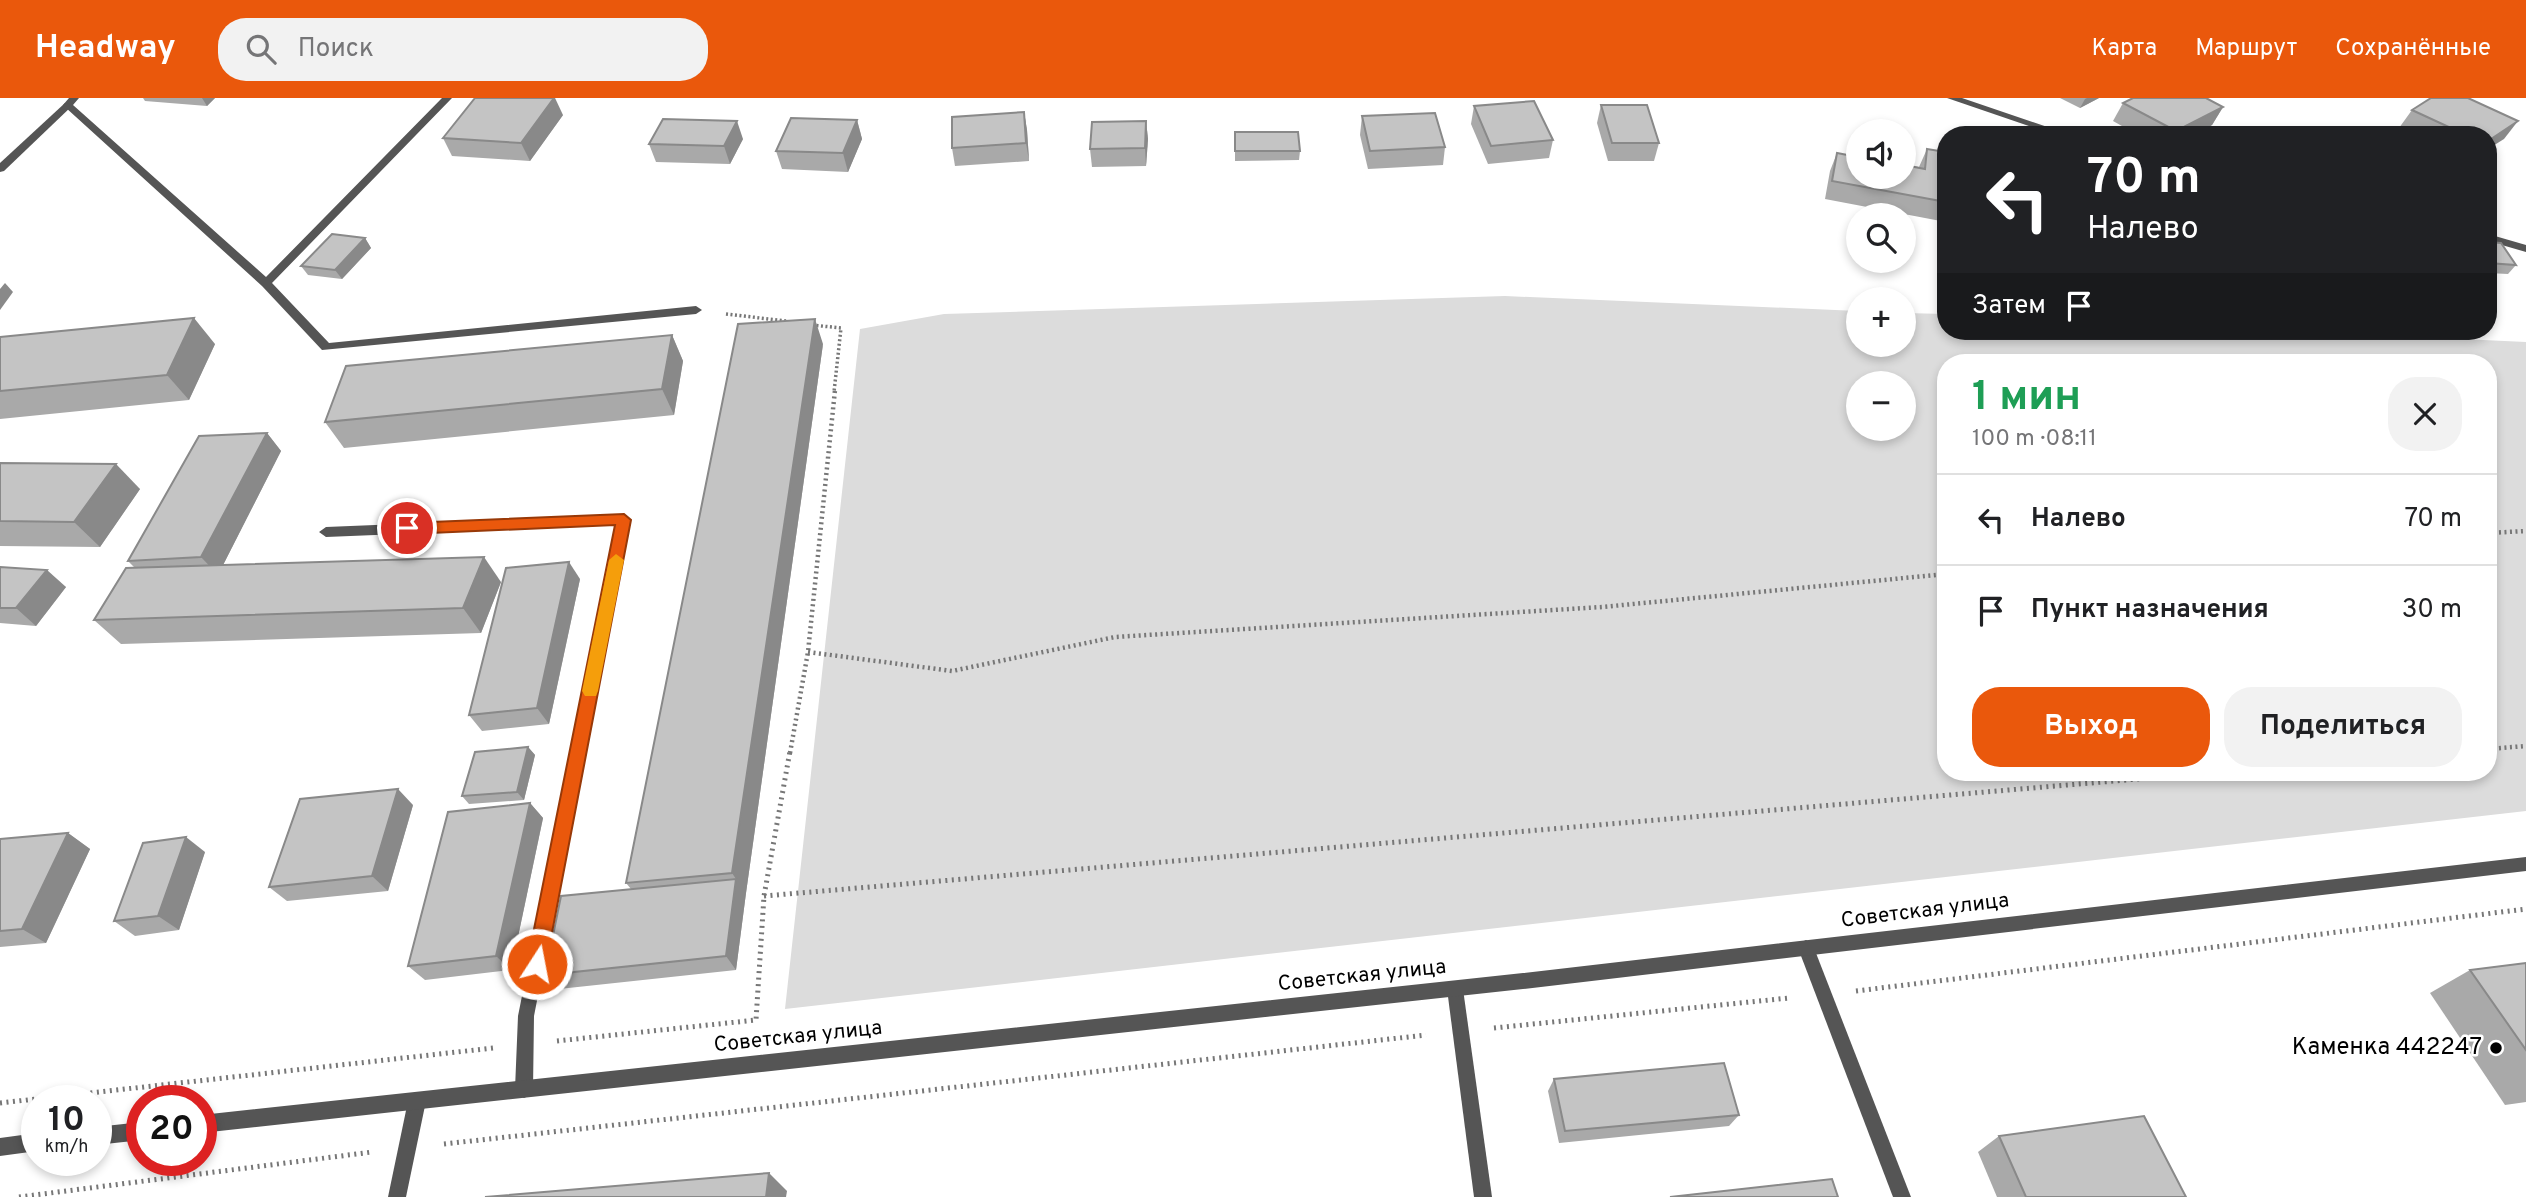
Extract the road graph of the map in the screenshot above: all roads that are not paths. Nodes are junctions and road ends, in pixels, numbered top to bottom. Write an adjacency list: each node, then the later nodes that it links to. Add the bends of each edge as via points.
1 (447, 98): 8 (street)
2 (1952, 98): 4 (street)
3 (71, 102): 5 (street); 8 (street)
4 (2038, 126)
5 (0, 169)
6 (2497, 240): 7 (street)
7 (2526, 249)
8 (266, 283): 9 (street, via 326,347)
9 (696, 310)
10 (326, 532): 14 (street, via 624,520 526,1016)
11 (2526, 864): 12 (street, Советская улица)
12 (1806, 948): 13 (street, Советская улица); 21 (street)
13 (1455, 989): 14 (street, Советская улица); 20 (street)
14 (524, 1089): 15 (street, Советская улица)
15 (417, 1101): 16 (street, Советская улица); 19 (street)
16 (217, 1122)
17 (21, 1145): 18 (street)
18 (0, 1147)
19 (397, 1197)
20 (1483, 1197)
21 (1902, 1197)

